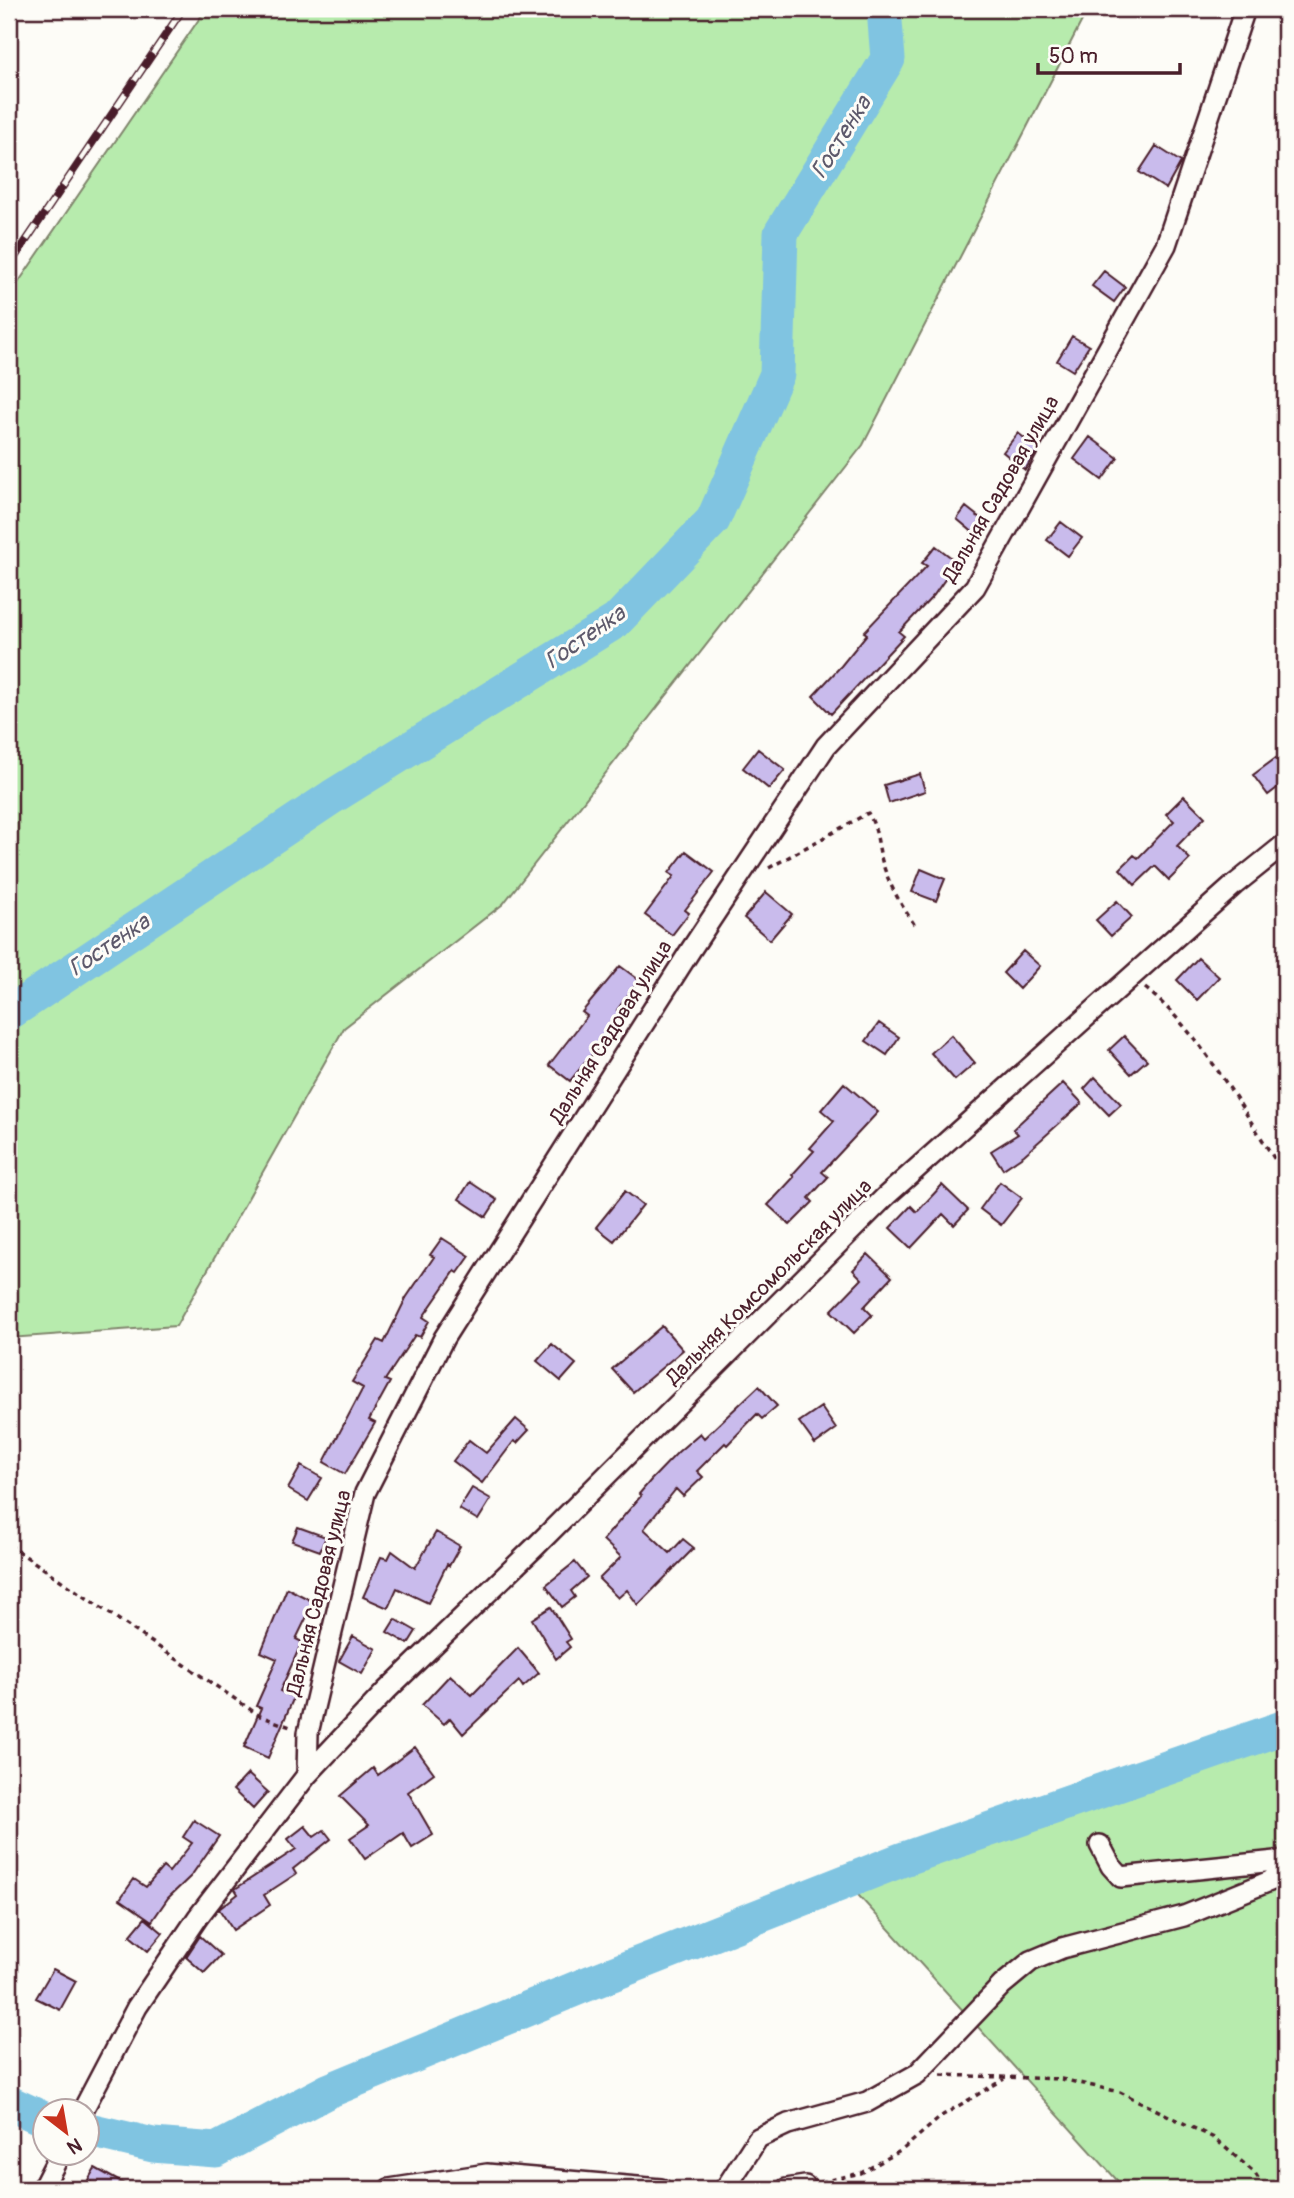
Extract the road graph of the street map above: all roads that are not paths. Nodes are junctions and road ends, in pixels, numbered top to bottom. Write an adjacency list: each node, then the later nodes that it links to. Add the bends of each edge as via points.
1 (1245, 9): 3 (street, Дальняя Садовая улица, via 1166,245 975,587 826,746 444,1338 365,1493 308,1734)
2 (1285, 844): 3 (street, Дальняя Комсомольская улица, via 886,1196 386,1691)
3 (307, 1775): 7 (street, via 198,1917 137,2007)
4 (1100, 1845): 5 (street, via 1121,1877)
5 (1285, 1860)
6 (1285, 1871): 12 (street, via 1184,1916 1062,1948 1031,1961 917,2074 867,2102 789,2124 758,2138)
7 (90, 2096)
8 (54, 2166): 9 (street)
9 (42, 2189)
10 (389, 2189): 11 (street, via 487,2174)
11 (661, 2189)
12 (725, 2189)

